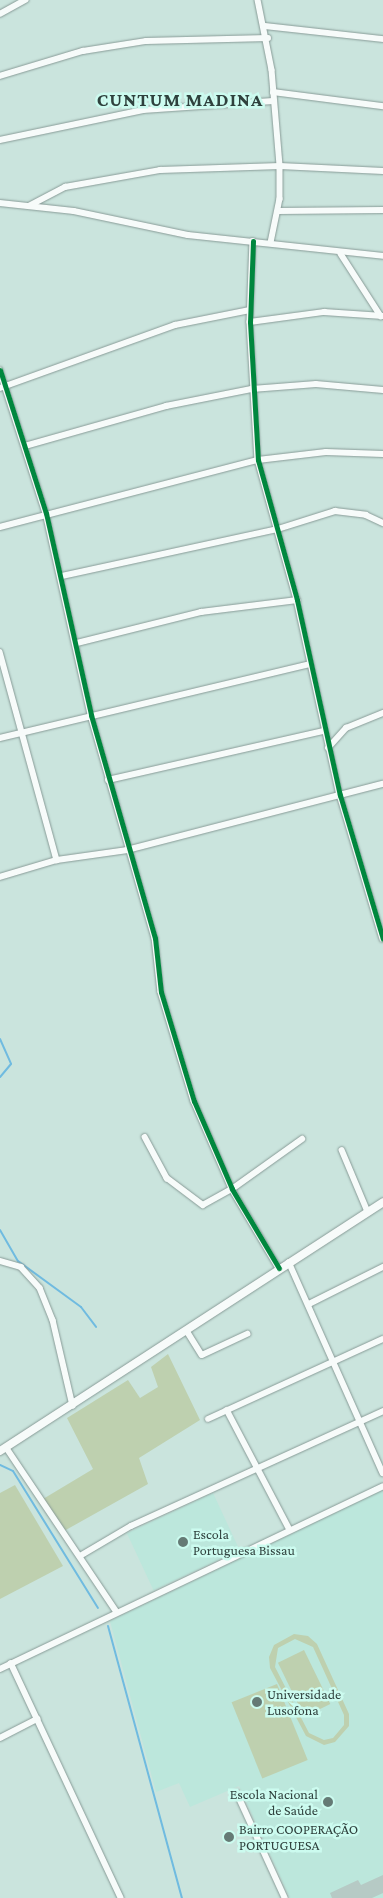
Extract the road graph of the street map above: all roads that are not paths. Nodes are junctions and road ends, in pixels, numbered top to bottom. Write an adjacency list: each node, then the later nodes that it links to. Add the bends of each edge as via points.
1 (25, 0): 3 (street)
2 (258, 0): 4 (street)
3 (0, 14)
4 (266, 26): 5 (street); 6 (street)
5 (268, 38): 7 (street, via 180,38 130,43 83,51); 8 (street)
6 (383, 39)
7 (0, 76)
8 (273, 92): 9 (street); 10 (street)
9 (273, 101): 11 (street, via 143,110); 12 (street)
10 (383, 106)
11 (0, 140)
12 (280, 166): 13 (street); 15 (street, via 152,171 65,187); 17 (street)
13 (383, 171)
14 (0, 203): 15 (street)
15 (29, 206): 18 (street, via 83,213 149,229)
16 (383, 210): 17 (street)
17 (278, 211): 19 (street)
18 (253, 242): 19 (street); 22 (street)
19 (271, 243): 20 (street)
20 (341, 254): 21 (street); 23 (street)
21 (383, 256)
22 (250, 310): 24 (street); 26 (street, via 149,333)
23 (382, 316): 24 (street, via 324,312)
24 (250, 322): 27 (street)
25 (0, 370): 26 (street)
26 (2, 388): 29 (street)
27 (252, 389): 28 (street, via 316,384); 29 (street, via 166,406); 31 (street)
28 (383, 390)
29 (25, 446): 32 (street)
30 (383, 454): 31 (street, via 326,452)
31 (258, 460): 32 (street); 35 (street)
32 (46, 512): 34 (street); 36 (street)
33 (383, 524): 35 (street, via 366,515 335,511)
34 (0, 527)
35 (278, 529): 36 (street); 37 (street)
36 (62, 576): 38 (street)
37 (297, 600): 38 (street, via 201,612); 40 (street)
38 (76, 643): 42 (street)
39 (0, 652): 44 (street)
40 (310, 664): 42 (street); 43 (street)
41 (383, 713): 46 (street, via 346,728)
42 (91, 715): 44 (street); 47 (street)
43 (324, 731): 46 (street); 47 (street)
44 (23, 732): 45 (street); 51 (street)
45 (0, 738)
46 (328, 748): 49 (street)
47 (108, 780): 50 (street)
48 (383, 784): 49 (street)
49 (340, 795): 50 (street); 53 (street)
50 (127, 850): 51 (street); 57 (street, via 155,938 161,992 194,1101)
51 (56, 860): 52 (street)
52 (0, 877)
53 (383, 939)
54 (145, 1136): 57 (street, via 167,1178 198,1204 210,1203)
55 (302, 1139): 57 (street)
56 (342, 1150): 59 (street)
57 (232, 1190): 63 (street)
58 (383, 1202): 59 (main road)
59 (368, 1212): 61 (main road)
60 (0, 1261): 69 (street, via 21,1267 40,1288 53,1320)
61 (289, 1262): 63 (main road); 64 (street)
62 (383, 1267): 64 (street)
63 (279, 1268): 65 (main road)
64 (309, 1304): 68 (street)
65 (187, 1331): 66 (street, via 202,1356); 69 (main road)
66 (247, 1334)
67 (383, 1339): 68 (street)
68 (335, 1360): 70 (street); 73 (street)
69 (73, 1406): 74 (main road)
70 (227, 1410): 72 (street); 75 (street)
71 (383, 1411): 73 (street)
72 (208, 1419)
73 (360, 1421): 75 (street); 76 (street)
74 (3, 1449): 79 (street)
75 (259, 1469): 78 (street); 79 (street, via 131,1526)
76 (383, 1473)
77 (383, 1486): 78 (street)
78 (289, 1528): 80 (street)
79 (80, 1556): 80 (street)
80 (118, 1612): 81 (street)
81 (11, 1663): 82 (street); 83 (street)
82 (0, 1669)
83 (37, 1719): 84 (street); 86 (street)
84 (0, 1738)
85 (237, 1793): 87 (street)
86 (121, 1898)
87 (285, 1898)

